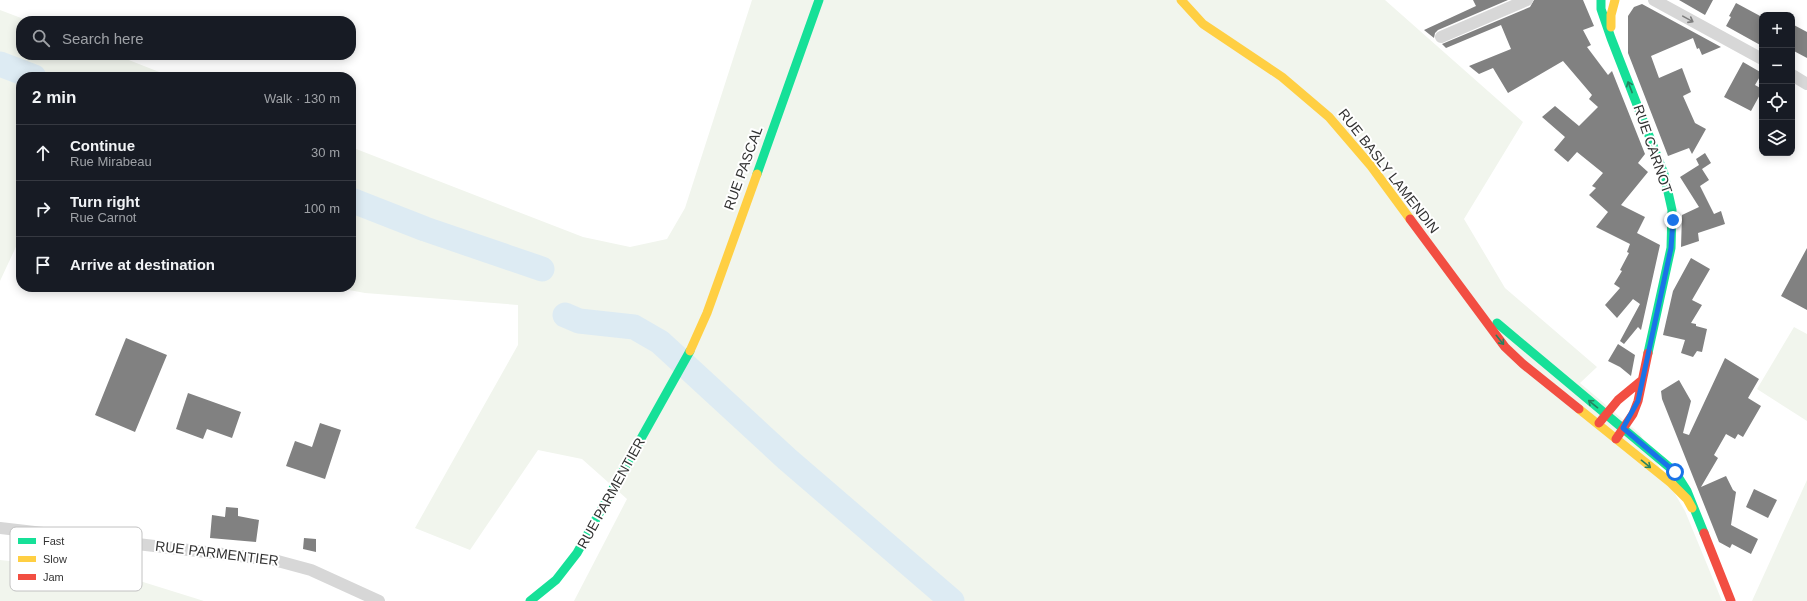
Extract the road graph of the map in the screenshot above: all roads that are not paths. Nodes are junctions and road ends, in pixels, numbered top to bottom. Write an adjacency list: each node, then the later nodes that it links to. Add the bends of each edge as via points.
1 (819, 0): 13 (street, RUE PASCAL, via 707,313)
2 (1181, 0): 12 (street, RUE BASLY LAMENDIN, via 1204,24 1282,77 1329,117 1371,166)
3 (1527, 0): 7 (street)
4 (1601, 0): 8 (street, RUE CARNOT, via 1601,9)
5 (1615, 0): 8 (street, RUE CARNOT, via 1611,15)
6 (1654, 0): 9 (street, one-way to 9)
7 (1441, 37)
8 (1611, 38): 14 (street, RUE CARNOT, one-way to 8, via 1671,248 1672,210 1664,174)
9 (1759, 57)
10 (1795, 78): 11 (street)
11 (1807, 84)
12 (1469, 297): 15 (street, RUE BASLY LAMENDIN, one-way to 12, via 1519,343); 16 (street, RUE BASLY LAMENDIN, one-way to 16, via 1513,355)
13 (678, 373): 24 (street, RUE PARMENTIER, via 577,553 556,581)
14 (1641, 381): 15 (street); 17 (street, RUE CARNOT, via 1638,401)
15 (1606, 414): 16 (street); 17 (street, RUE BASLY LAMENDIN)
16 (1597, 425): 18 (street, RUE BASLY LAMENDIN)
17 (1623, 428): 18 (street, RUE CARNOT); 19 (street, RUE BASLY LAMENDIN, via 1675,472 1684,484)
18 (1616, 440): 19 (street, RUE BASLY LAMENDIN, one-way to 19, via 1677,488)
19 (1692, 508): 25 (street)
20 (0, 528): 21 (street, RUE PARMENTIER)
21 (10, 529)
22 (142, 544): 23 (street, RUE PARMENTIER, via 281,561 318,572)
23 (379, 601)
24 (530, 601)
25 (1731, 601)

